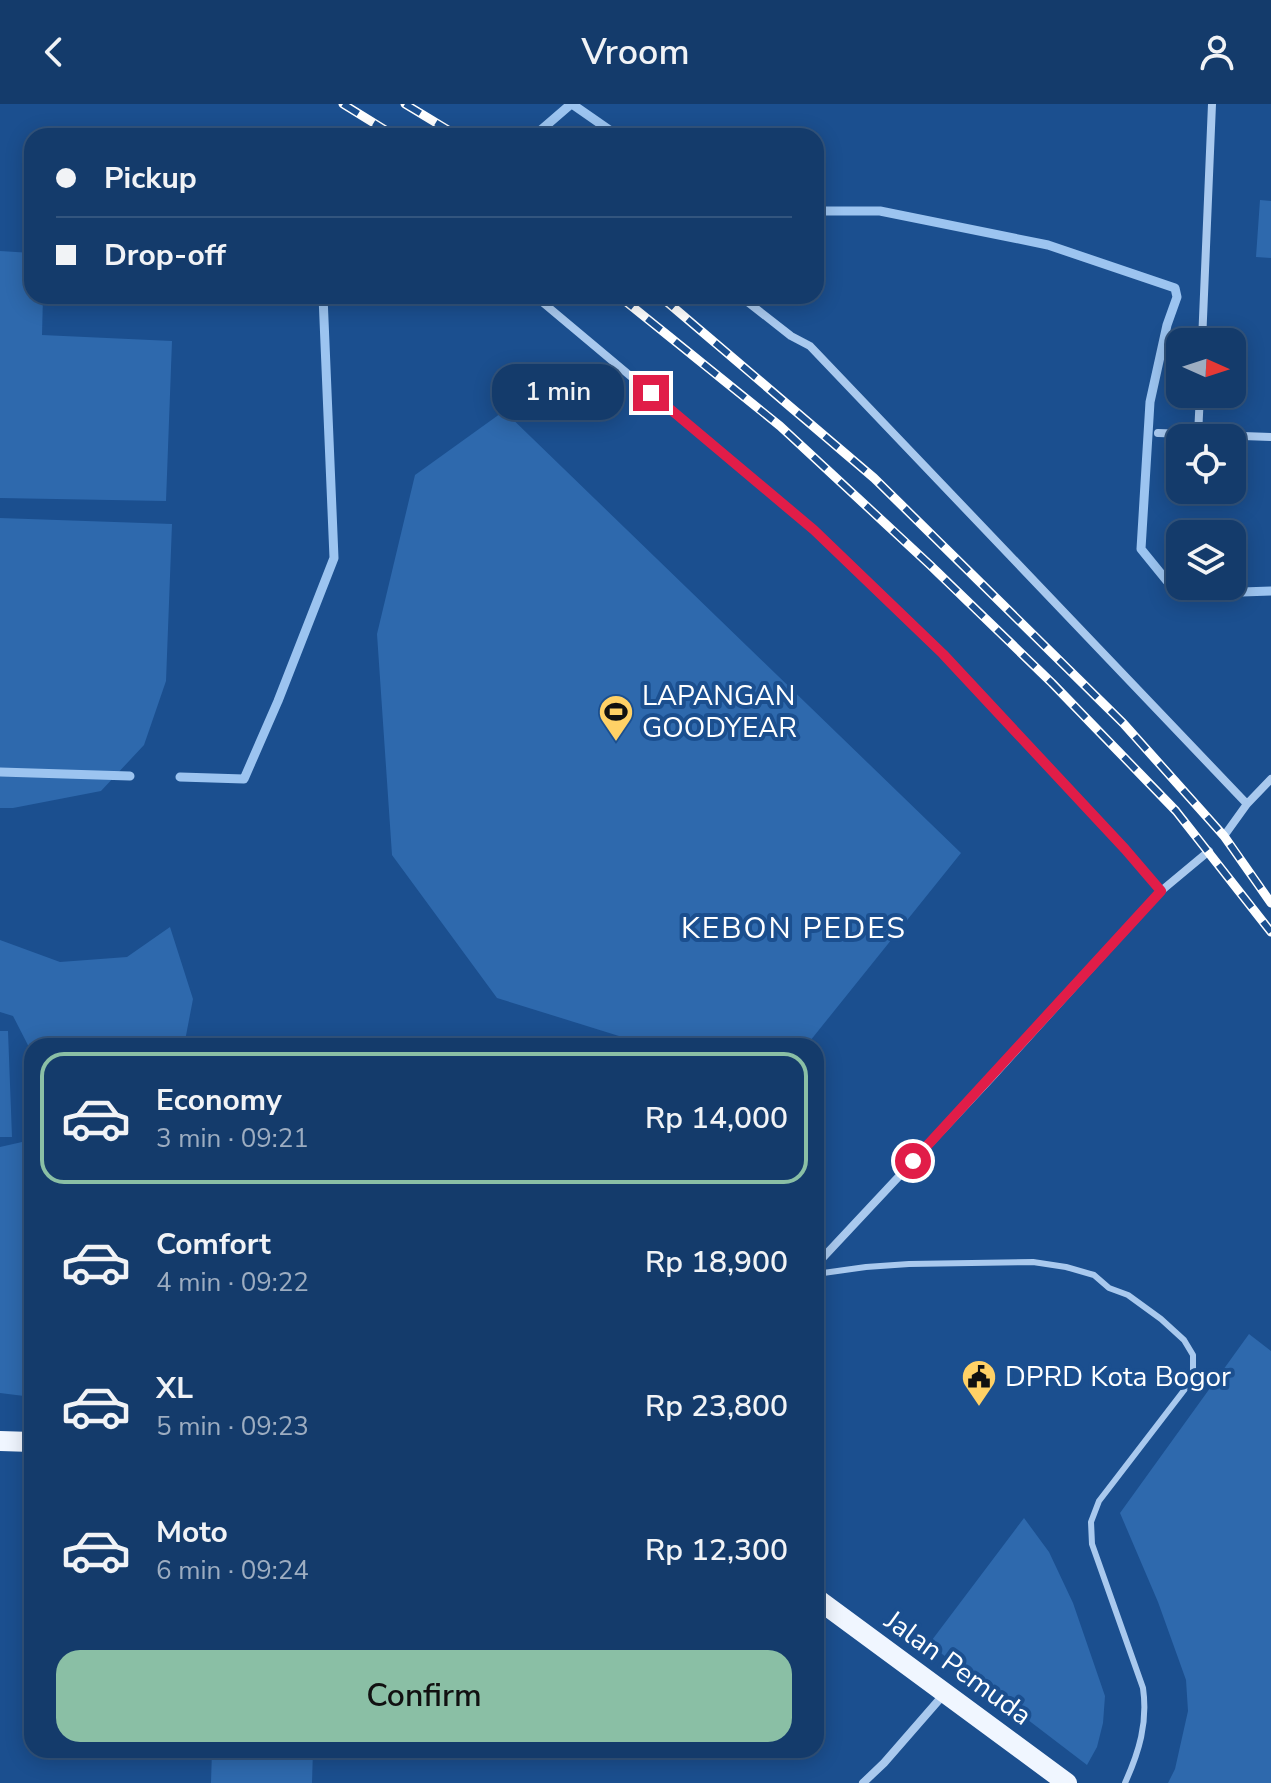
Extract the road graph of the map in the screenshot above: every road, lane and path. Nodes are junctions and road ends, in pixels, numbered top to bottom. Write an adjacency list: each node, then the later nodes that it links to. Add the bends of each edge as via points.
1 (1212, 104): 4 (street)
2 (545, 304): 13 (street, via 814,530 943,654)
3 (750, 304): 10 (street, via 810,346)
4 (1203, 328)
5 (1158, 433): 6 (street)
6 (1166, 433)
7 (1246, 436): 8 (street)
8 (1271, 437)
9 (1271, 779): 10 (street)
10 (1247, 804): 11 (street)
11 (1224, 836)
12 (1209, 851): 13 (street)
13 (1161, 891): 14 (street)
14 (824, 1256)
15 (824, 1273): 22 (lane, via 909,1264 1048,1263 1094,1275 1128,1295 1184,1340 1193,1355 1193,1374 1185,1389 1099,1501 1091,1522 1092,1544 1145,1701 1139,1750)
16 (0, 1441): 17 (main road)
17 (24, 1442)
18 (824, 1607): 19 (main road, Jalan Pemuda)
19 (945, 1693): 20 (street); 21 (main road, Jalan Pemuda)
20 (863, 1783)
21 (1067, 1783)
22 (1125, 1783)

